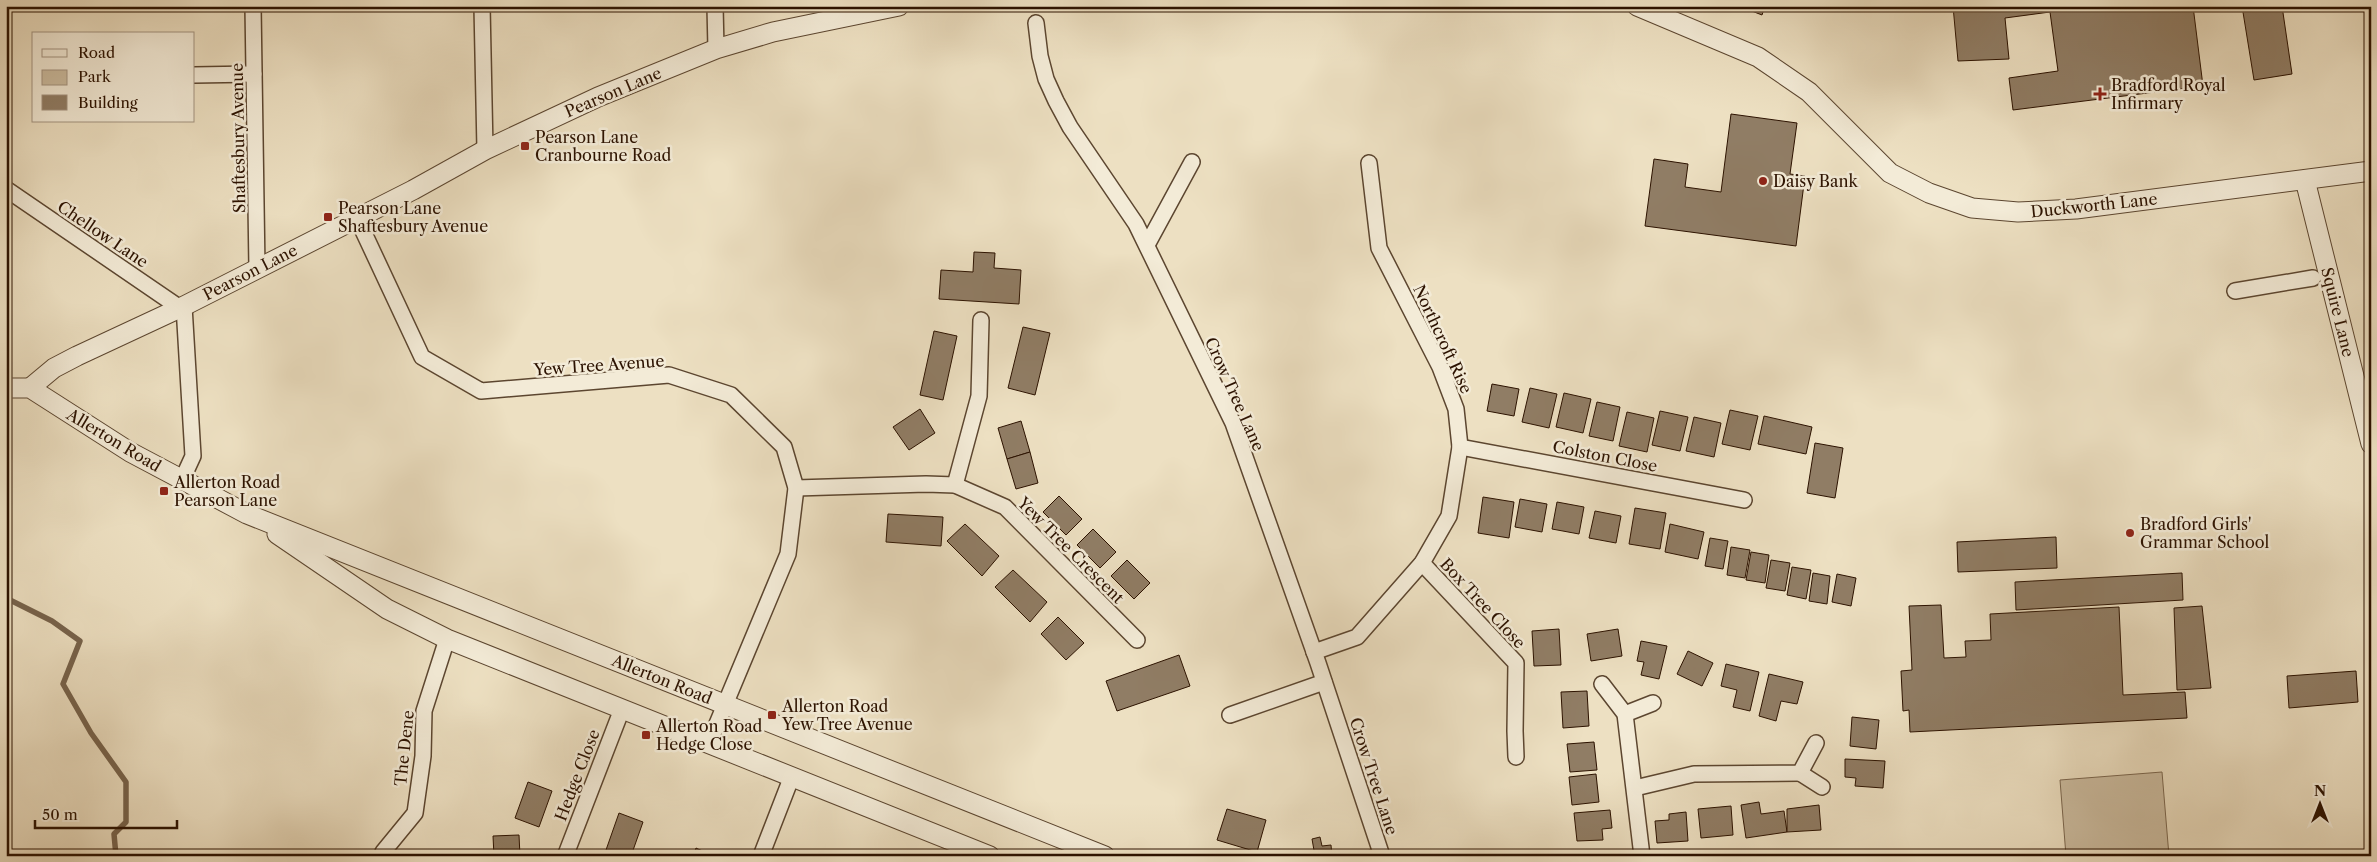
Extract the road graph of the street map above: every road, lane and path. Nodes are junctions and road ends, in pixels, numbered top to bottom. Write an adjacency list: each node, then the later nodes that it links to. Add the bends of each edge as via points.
1 (253, 6): 8 (street, Shaftesbury Avenue)
2 (482, 6): 10 (street)
3 (715, 6): 7 (street)
4 (898, 6): 7 (street, Pearson Lane, via 773,32)
5 (1637, 6): 14 (street, Duckworth Lane, via 1758,57 1809,92 1890,173 1929,193 1972,208 2018,212 2076,209)
6 (1036, 23): 17 (street, Crow Tree Lane, via 1040,56 1056,101)
7 (716, 49): 10 (street, Pearson Lane, via 598,97)
8 (254, 74): 9 (street); 18 (street, Shaftesbury Avenue)
9 (195, 75)
10 (485, 150): 16 (street, Pearson Lane)
11 (1192, 162): 17 (street)
12 (1369, 164): 26 (street, Northcroft Rise, via 1379,248 1440,367 1456,409)
13 (2371, 171): 14 (street, Duckworth Lane)
14 (2305, 180): 25 (street, Squire Lane)
15 (6, 188): 21 (street, Chellow Lane)
16 (356, 218): 18 (street, Pearson Lane); 29 (street, Yew Tree Avenue, via 422,357 481,391 669,375 731,395 784,447)
17 (1147, 245): 35 (street, Crow Tree Lane, via 1233,423)
18 (257, 269): 21 (street, Pearson Lane)
19 (2313, 278): 20 (street)
20 (2235, 291)
21 (182, 307): 24 (street, Pearson Lane, via 54,368); 27 (street, Pearson Lane, via 193,456)
22 (981, 320): 28 (street, via 979,396)
23 (6, 388): 24 (street)
24 (30, 388): 27 (street, Allerton Road, via 130,452)
25 (2371, 444)
26 (1460, 447): 30 (street, Colston Close); 32 (street, Northcroft Rise, via 1449,516)
27 (182, 480): 31 (street, Allerton Road)
28 (955, 485): 29 (street, Yew Tree Crescent); 34 (street, Yew Tree Crescent, via 1005,507)
29 (796, 488): 39 (street, Yew Tree Avenue, via 788,554)
30 (1744, 500)
31 (247, 514): 33 (street, Allerton Road, via 387,609); 39 (street, Allerton Road)
32 (1422, 563): 35 (street, Northcroft Rise, via 1357,637); 45 (street, Box Tree Close, via 1516,663)
33 (447, 639): 40 (street, Allerton Road); 50 (street, The Dene, via 424,711 423,756 415,813)
34 (1137, 640)
35 (1314, 652): 36 (street, Crow Tree Lane)
36 (1324, 682): 42 (street); 55 (street, Crow Tree Lane)
37 (1602, 684): 41 (street)
38 (1653, 703): 41 (street)
39 (725, 704): 43 (street, Yew Tree Avenue); 54 (street, Allerton Road)
40 (622, 708): 43 (street, Allerton Road); 51 (street, Hedge Close)
41 (1625, 714): 49 (street)
42 (1230, 715)
43 (709, 742): 47 (street, Allerton Road)
44 (1816, 743): 46 (street)
45 (1516, 758)
46 (1800, 773): 48 (street); 49 (street, via 1694,774)
47 (792, 776): 52 (street); 53 (street, Allerton Road)
48 (1822, 787)
49 (1635, 788): 56 (street)
50 (383, 852)
51 (566, 854)
52 (761, 856)
53 (990, 856)
54 (1105, 856)
55 (1382, 856)
56 (1642, 856)

